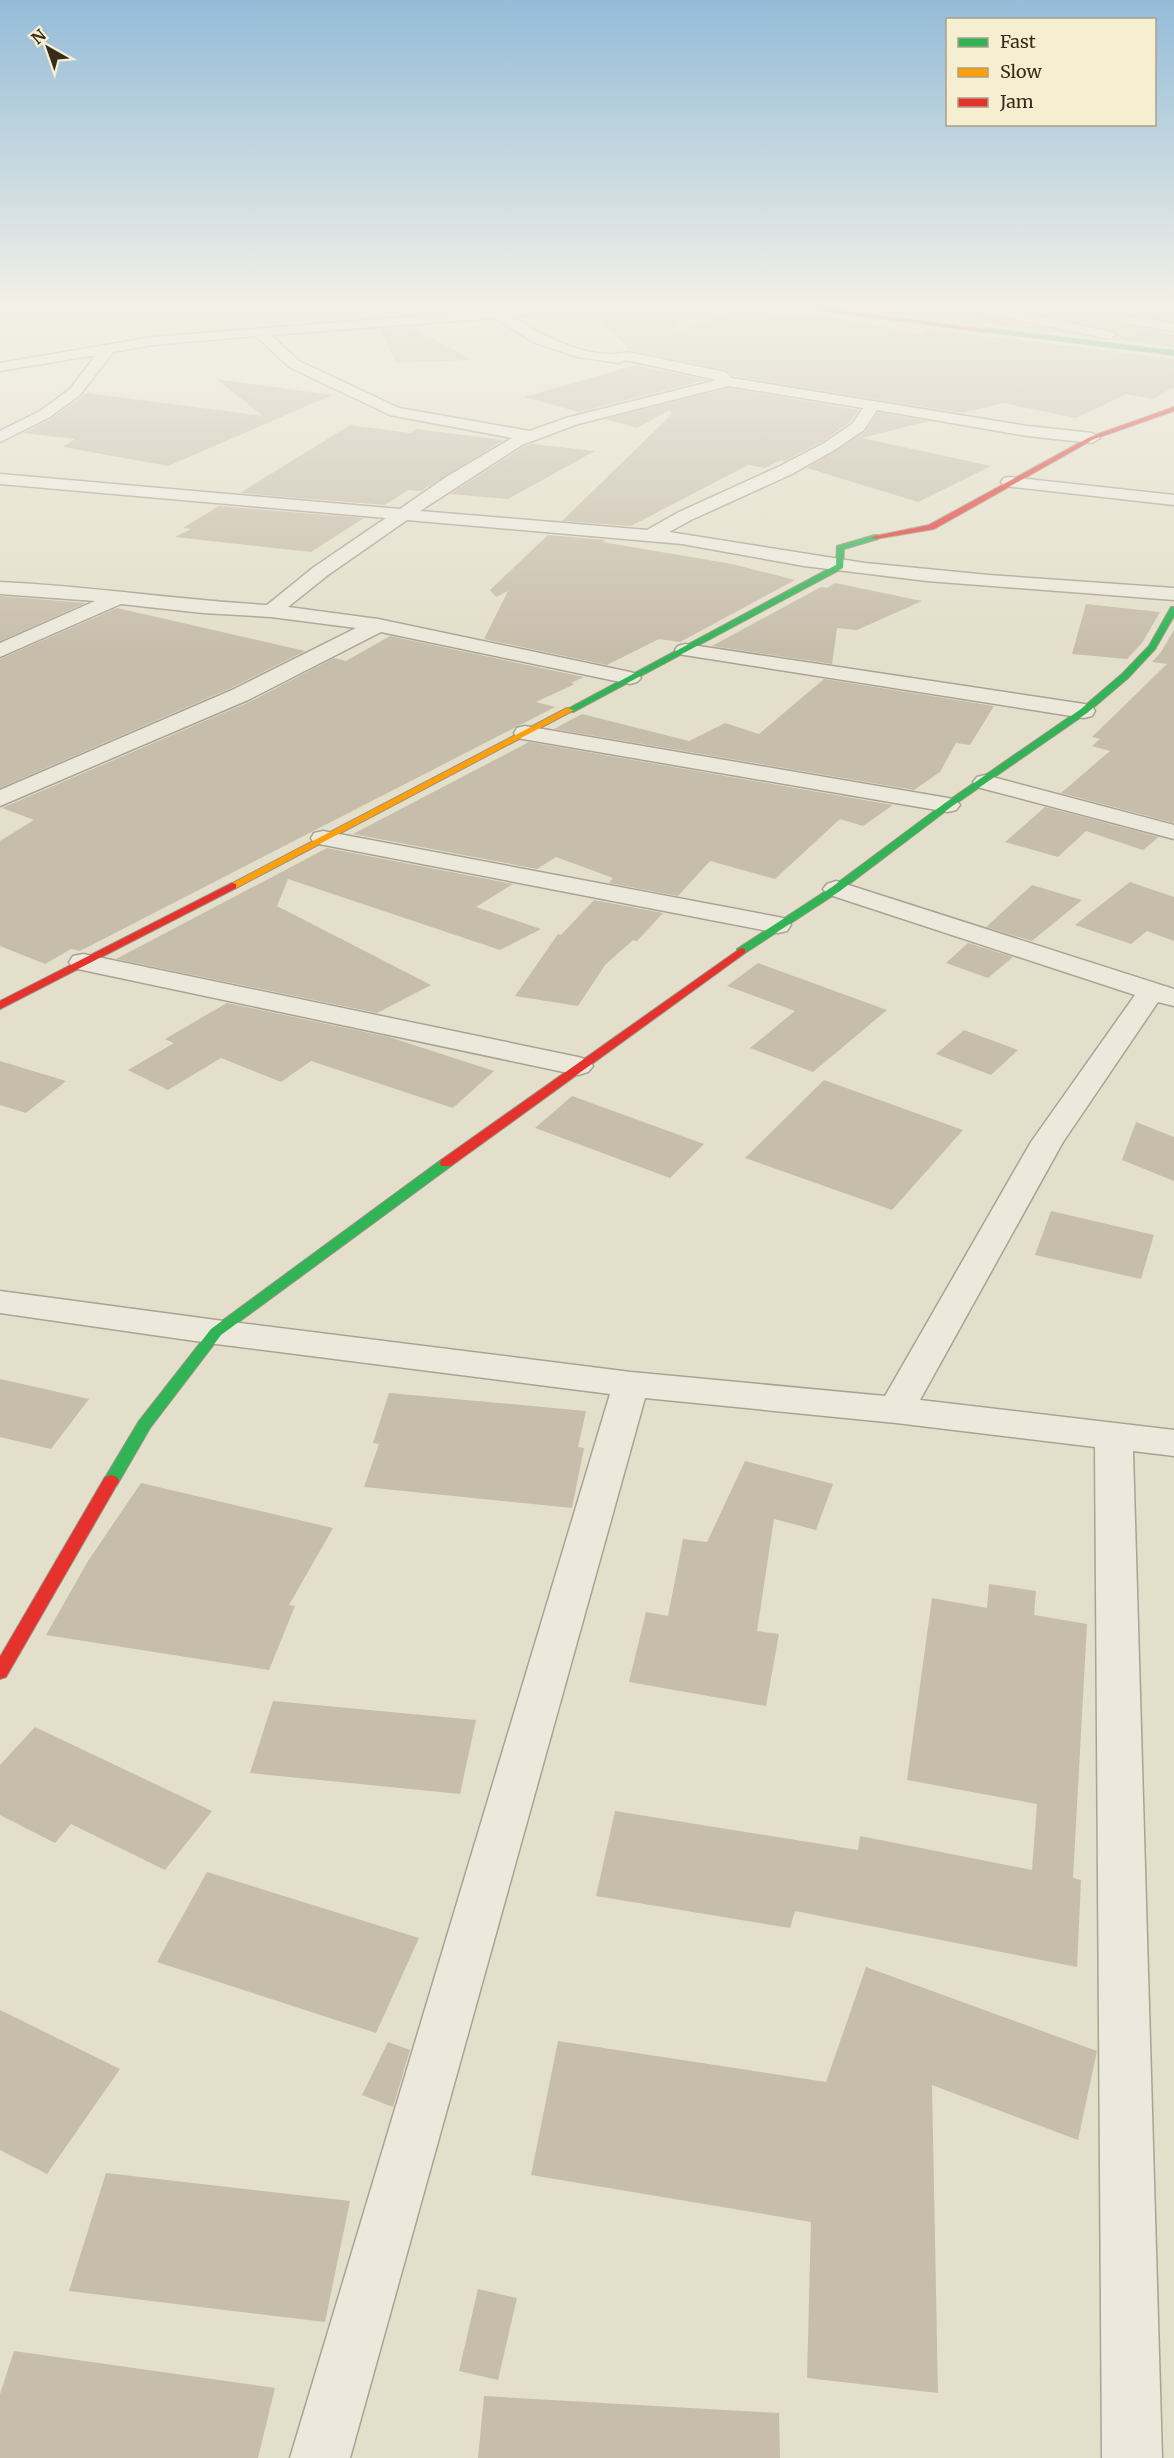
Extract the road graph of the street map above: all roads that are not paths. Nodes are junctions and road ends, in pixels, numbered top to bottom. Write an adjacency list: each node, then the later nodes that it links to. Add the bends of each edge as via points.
1 (30, 422): 8 (street)
2 (449, 422): 7 (street)
3 (575, 422): 7 (street)
4 (862, 422): 14 (street, via 830,446 786,470)
5 (969, 422): 9 (street)
6 (1138, 422): 9 (main road)
7 (529, 436): 13 (street, via 482,462)
8 (0, 437)
9 (1092, 438): 11 (main road)
10 (0, 479): 13 (street)
11 (1010, 482): 12 (street); 15 (main road, via 931,527 853,540 840,548)
12 (1174, 500)
13 (405, 516): 14 (street); 20 (street, via 321,571)
14 (650, 536): 15 (street)
15 (840, 566): 17 (street, via 982,582); 22 (main road)
16 (0, 588): 18 (street)
17 (1174, 594)
18 (118, 598): 20 (street); 23 (street)
19 (1174, 609): 25 (main road, via 1152,647)
20 (271, 611): 21 (street)
21 (378, 625): 24 (street); 28 (street, via 240,695)
22 (685, 650): 24 (main road); 25 (street)
23 (0, 651)
24 (630, 678): 26 (main road)
25 (1084, 711): 27 (main road)
26 (525, 733): 29 (street); 31 (main road)
27 (985, 782): 29 (main road); 30 (street)
28 (0, 799)
29 (948, 805): 32 (main road)
30 (1174, 831)
31 (323, 838): 33 (street); 34 (main road)
32 (836, 889): 33 (main road); 35 (street)
33 (778, 925): 37 (main road)
34 (83, 963): 36 (main road); 37 (street)
35 (1163, 995): 41 (street, via 1047,1142)
36 (0, 1006)
37 (578, 1066): 39 (main road)
38 (0, 1302): 39 (street)
39 (216, 1332): 40 (street); 44 (main road, via 144,1425)
40 (632, 1384): 41 (street); 45 (street)
41 (896, 1410): 42 (street)
42 (1114, 1436): 43 (street); 46 (street)
43 (1174, 1443)
44 (0, 1672)
45 (320, 2458)
46 (1132, 2458)

